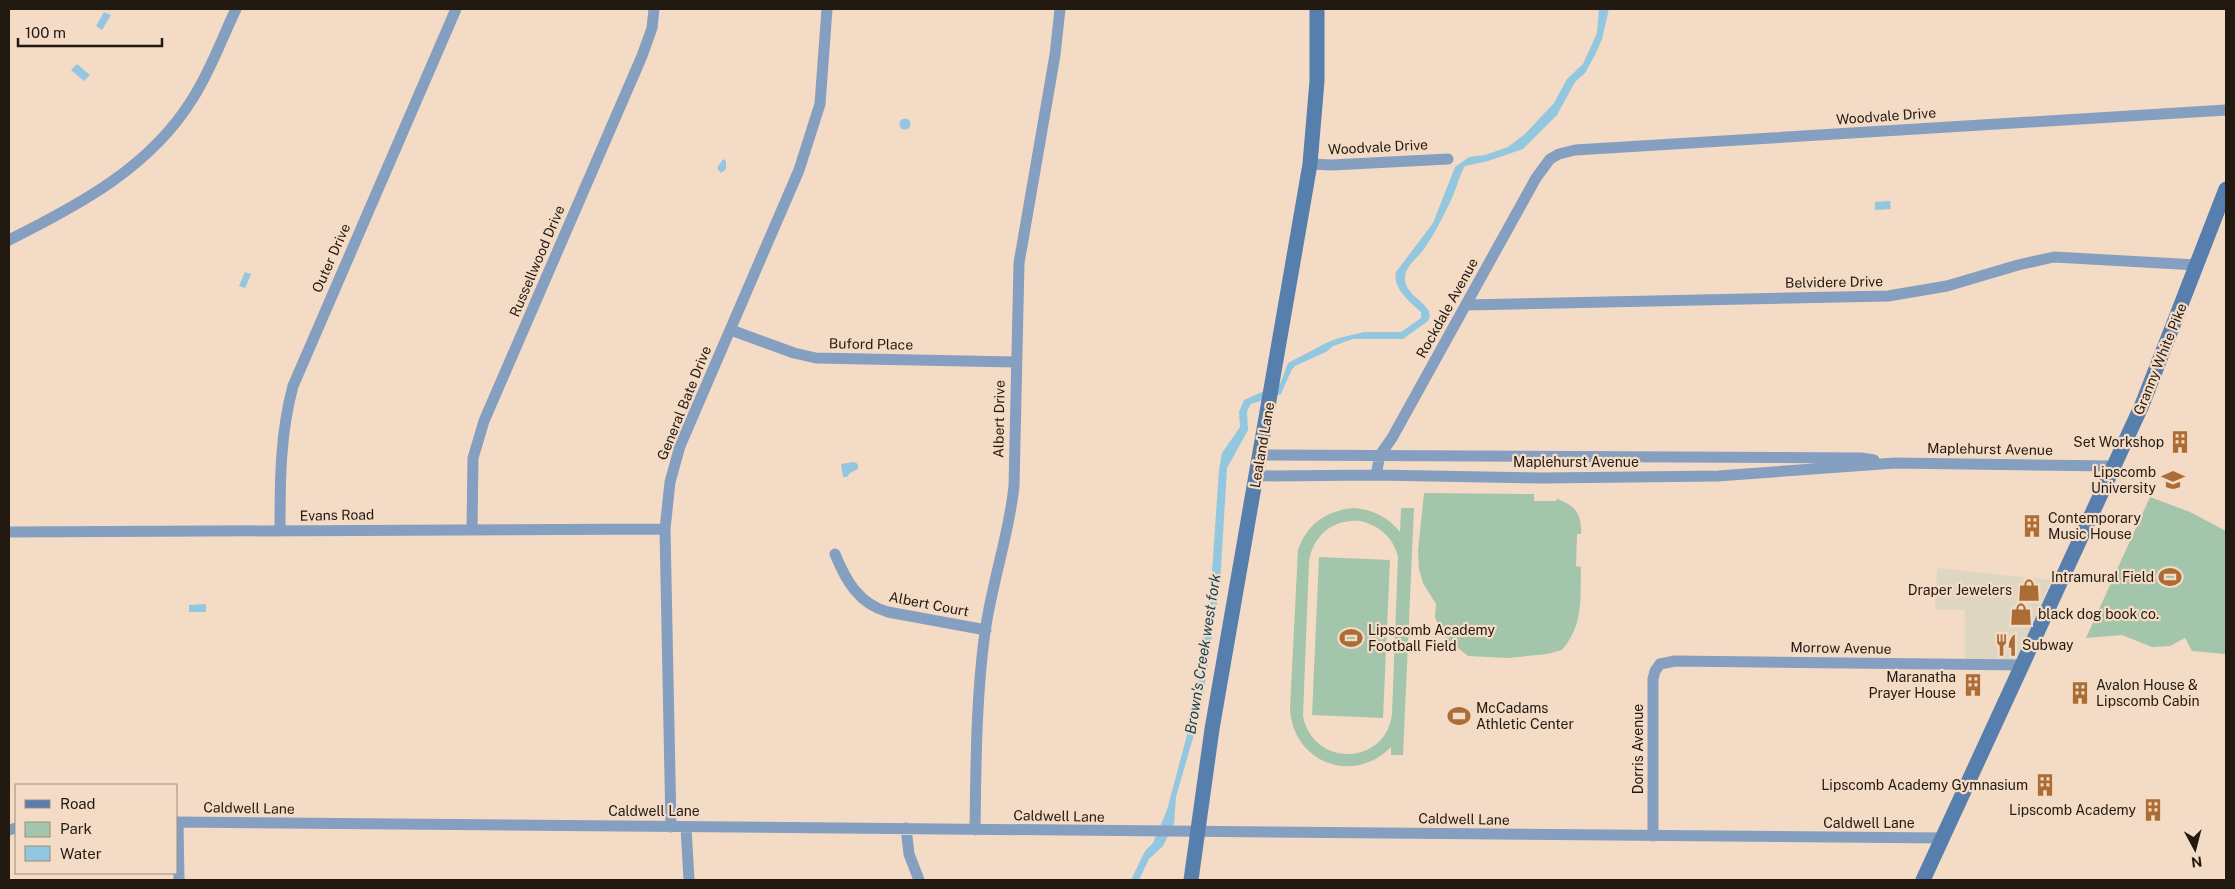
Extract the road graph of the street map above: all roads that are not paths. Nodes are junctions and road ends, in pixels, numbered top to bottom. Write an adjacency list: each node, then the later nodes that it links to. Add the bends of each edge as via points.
1 (236, 9): 12 (street, via 194,98 149,152 78,204)
2 (456, 9): 25 (street, Outer Drive, via 293,386 282,440)
3 (654, 9): 23 (street, Russellwood Drive, via 642,56 484,421 473,458)
4 (828, 9): 15 (street, General Bate Drive, via 823,81 815,123 799,170)
5 (1060, 9): 16 (street, Albert Drive, via 1019,263)
6 (1317, 9): 10 (street, Lealand Lane, via 1316,90)
7 (2226, 110): 9 (street, Woodvale Drive, via 1575,150)
8 (1448, 159): 10 (street, Woodvale Drive)
9 (1550, 159): 14 (street, Rockdale Avenue)
10 (1310, 164): 17 (street, Lealand Lane)
11 (2226, 189): 13 (street, Granny White Pike)
12 (9, 240)
13 (2197, 265): 14 (street, Belvidere Drive, via 2054,257 1947,286 1888,296); 20 (street, Granny White Pike, via 2142,405)
14 (1466, 306): 18 (street, Rockdale Avenue)
15 (730, 330): 16 (street, Buford Place, via 794,354 816,358); 24 (street, General Bate Drive, via 674,464)
16 (1015, 362): 28 (street, Albert Drive, via 1012,499)
17 (1261, 455): 18 (street, Maplehurst Avenue); 22 (street, Lealand Lane)
18 (1380, 455): 19 (street, Maplehurst Avenue, via 1861,458); 21 (street, Rockdale Avenue)
19 (1895, 463): 20 (street, Maplehurst Avenue); 21 (street, Maplehurst Avenue, via 1718,476 1544,478)
20 (2114, 466): 30 (street, Granny White Pike)
21 (1376, 475): 22 (street, Maplehurst Avenue)
22 (1257, 476): 36 (street, Lealand Lane)
23 (472, 529): 24 (street, Evans Road); 25 (street, Evans Road)
24 (665, 529): 32 (street, General Bate Drive)
25 (280, 531): 26 (street, Evans Road)
26 (9, 532)
27 (835, 554): 28 (street, Albert Court, via 854,590 873,607)
28 (986, 630): 35 (street, Albert Drive, via 977,719)
29 (1660, 664): 30 (street, Morrow Avenue, via 1674,661); 37 (street, Dorris Avenue, via 1653,678)
30 (2023, 665): 38 (street, Granny White Pike)
31 (178, 822): 32 (street, Caldwell Lane)
32 (671, 827): 33 (street, Caldwell Lane)
33 (686, 827): 34 (street, Caldwell Lane); 41 (street)
34 (906, 828): 35 (street, Caldwell Lane); 42 (street, via 909,854)
35 (975, 830): 36 (street, Caldwell Lane)
36 (1197, 832): 37 (street, Caldwell Lane); 43 (street, Lealand Lane)
37 (1653, 836): 38 (street, Caldwell Lane)
38 (1942, 838): 44 (street, Granny White Pike)
39 (178, 851): 40 (street)
40 (179, 880)
41 (689, 880)
42 (919, 880)
43 (1191, 880)
44 (1923, 880)

